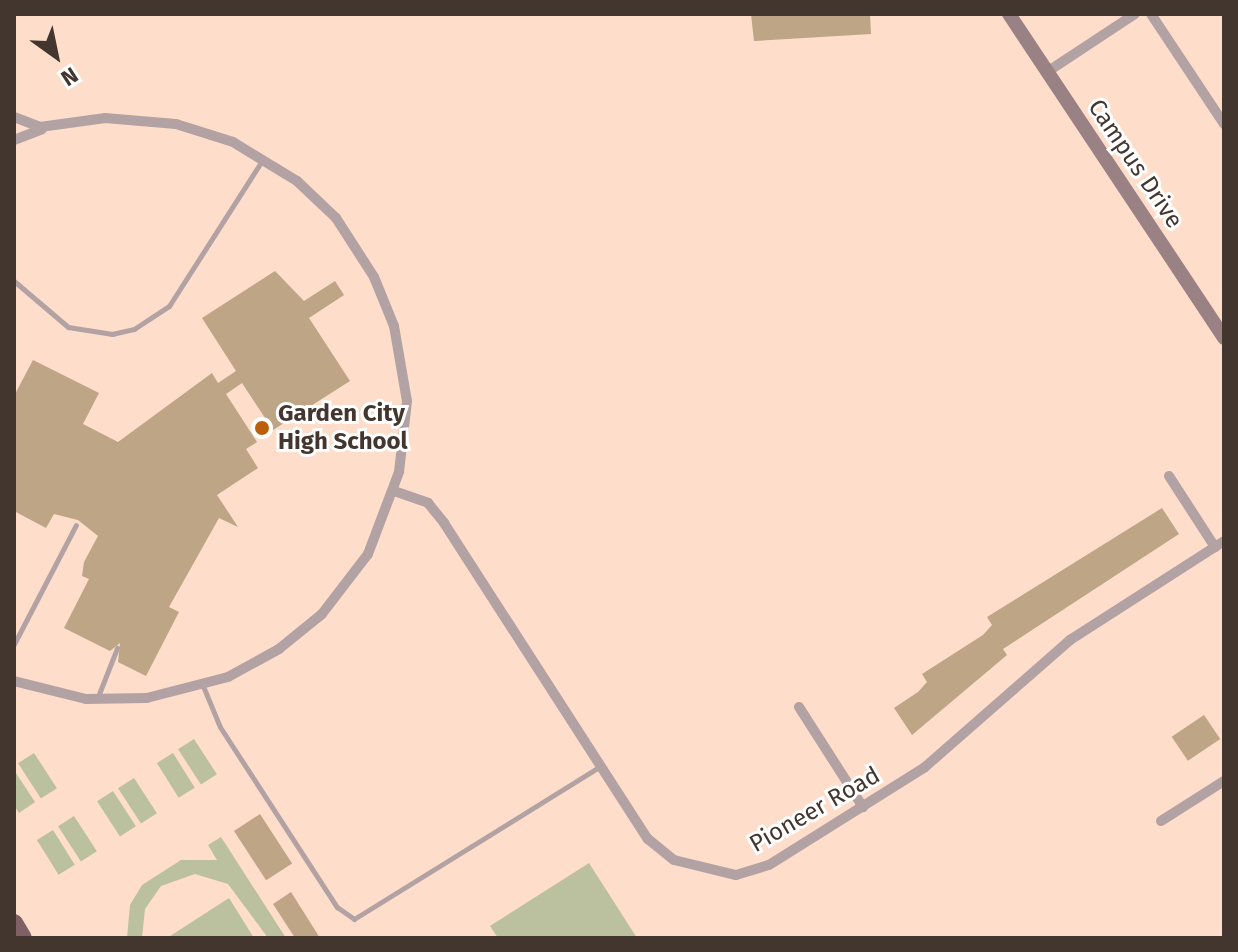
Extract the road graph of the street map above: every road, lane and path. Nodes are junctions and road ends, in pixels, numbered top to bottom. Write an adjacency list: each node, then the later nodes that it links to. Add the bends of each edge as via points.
1 (1009, 14): 4 (main road, Campus Drive)
2 (1135, 14): 4 (street)
3 (1151, 14): 7 (street)
4 (1047, 72): 11 (main road, Campus Drive)
5 (14, 117): 6 (street, via 31,126)
6 (55, 124): 8 (street); 9 (street, via 152,120 206,132)
7 (1224, 124)
8 (14, 140)
9 (263, 158): 10 (lane, via 175,298 134,329 112,334 68,327); 13 (street, via 336,218 386,301 407,401)
10 (14, 281)
11 (1224, 338)
12 (1169, 476): 15 (street)
13 (394, 491): 19 (street, via 368,554 322,614 253,665); 22 (street, Pioneer Road, via 418,497 436,513)
14 (76, 525): 16 (lane)
15 (1220, 544): 24 (street, Pioneer Road, via 1070,640 925,767)
16 (14, 644)
17 (117, 648): 20 (lane)
18 (14, 681): 20 (street)
19 (203, 686): 20 (street); 22 (lane, via 206,703 283,825 337,907 354,919)
20 (97, 699)
21 (799, 707): 24 (street)
22 (599, 766): 24 (street, Pioneer Road, via 648,839 674,860 704,871 736,875 769,865)
23 (1224, 781): 25 (street)
24 (863, 807)
25 (1161, 821)
26 (14, 923): 27 (highway)
27 (23, 938)

